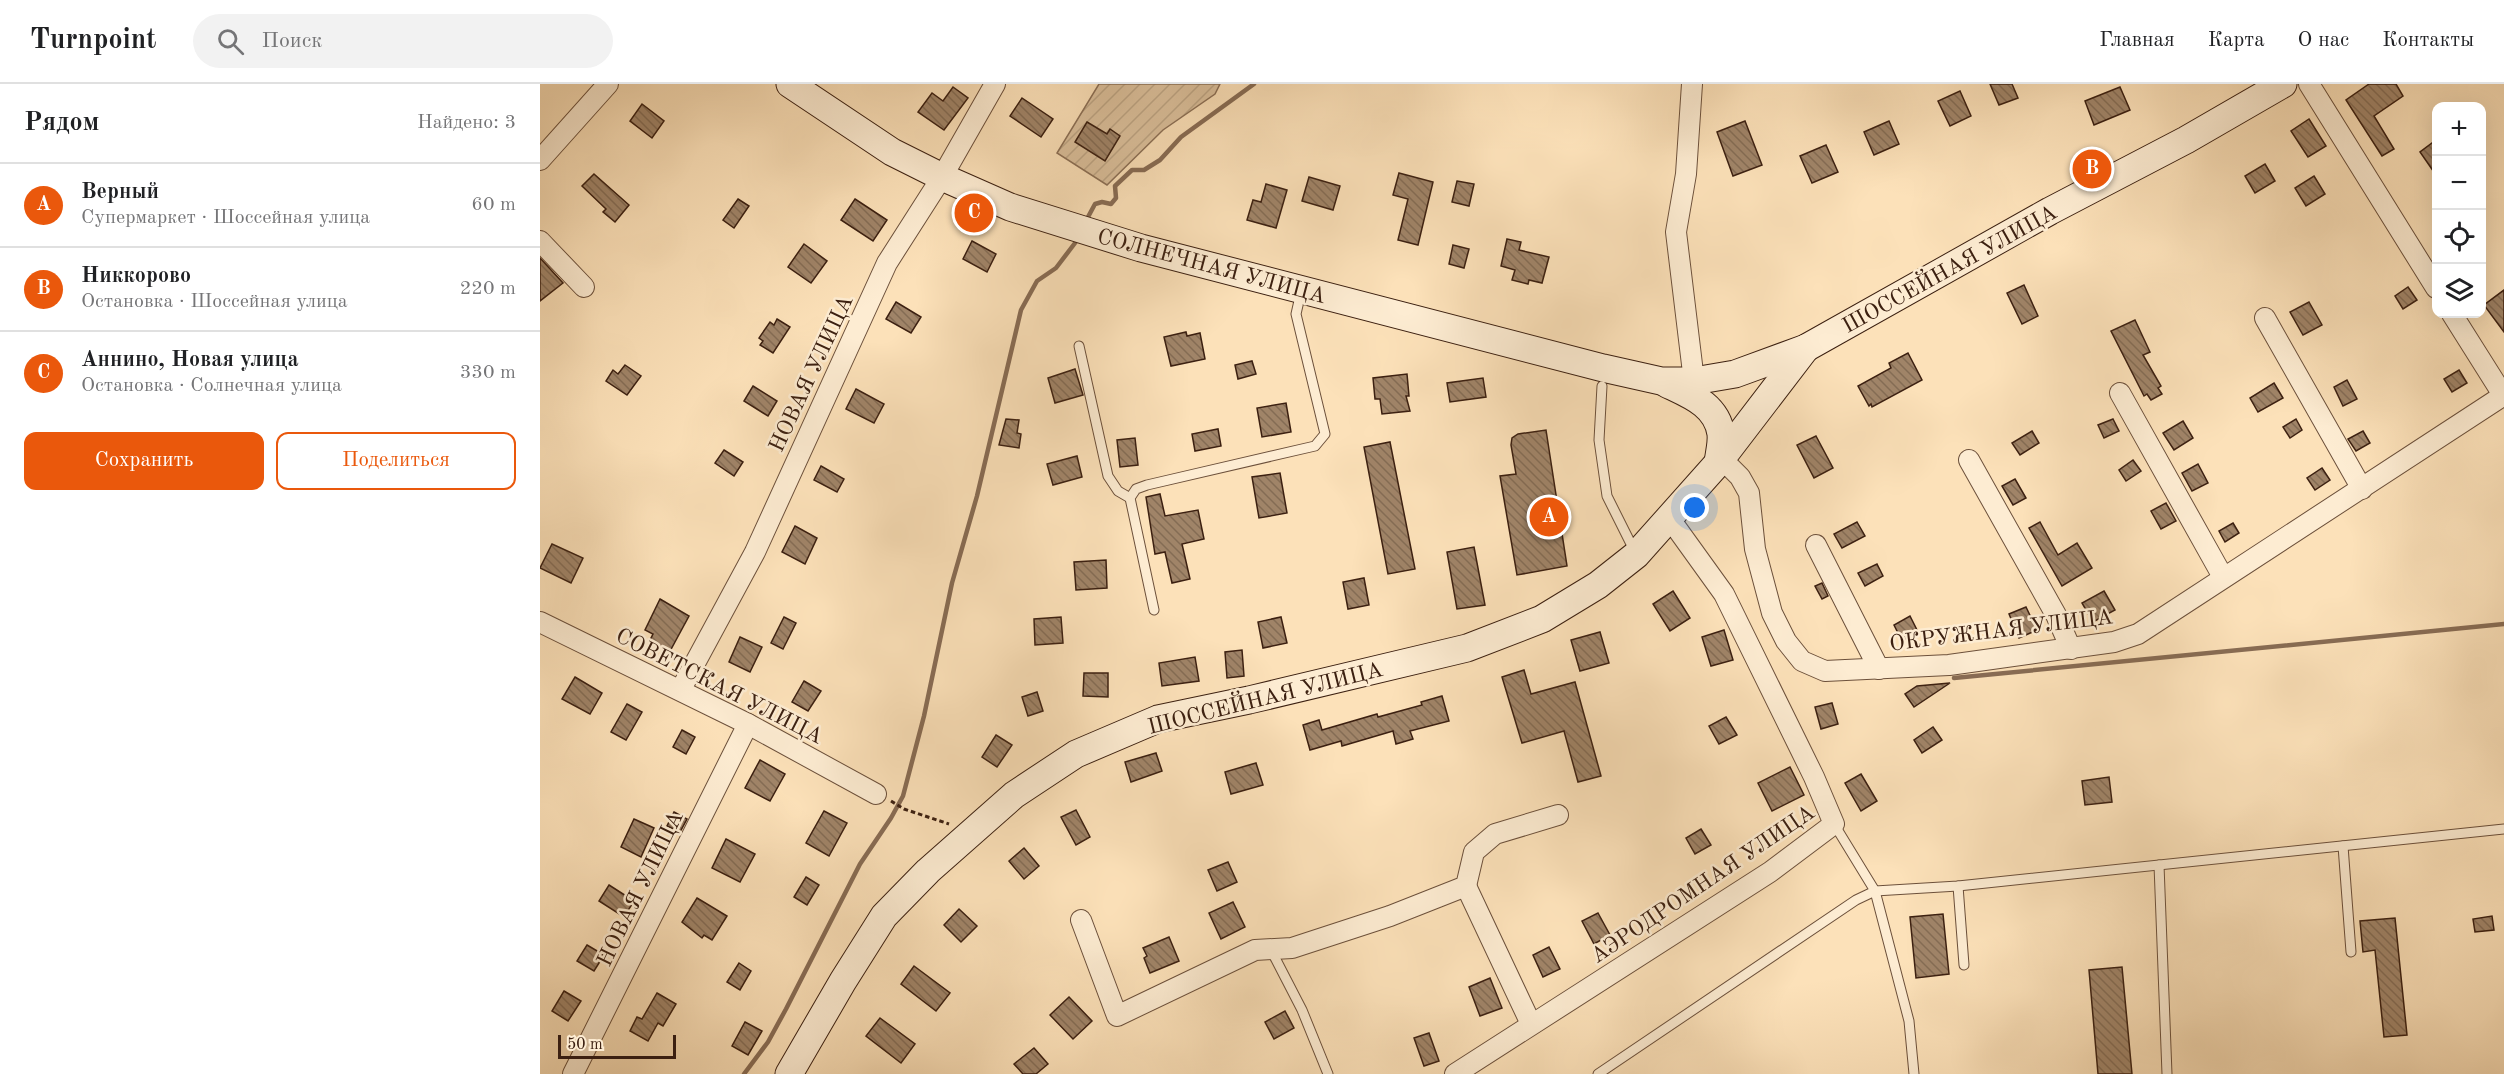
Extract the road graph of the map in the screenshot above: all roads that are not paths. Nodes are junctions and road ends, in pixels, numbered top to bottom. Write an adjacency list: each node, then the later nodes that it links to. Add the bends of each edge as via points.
1 (608, 84): 7 (street)
2 (790, 84): 8 (main road, СОЛНЕЧНАЯ УЛИЦА, via 892,152)
3 (995, 84): 8 (street, НОВАЯ УЛИЦА)
4 (1692, 84): 18 (street, via 1686,174 1676,232)
5 (2283, 84): 16 (main road, ШОССЕЙНАЯ УЛИЦА)
6 (2309, 84): 10 (street)
7 (540, 160)
8 (942, 177): 12 (main road, СОЛНЕЧНАЯ УЛИЦА, via 1010,207 1141,248); 34 (street, НОВАЯ УЛИЦА, via 887,263 754,552)
9 (540, 241): 11 (street)
10 (2432, 282)
11 (584, 287)
12 (1302, 291): 17 (main road, СОЛНЕЧНАЯ УЛИЦА); 25 (lane, via 1296,314 1325,434 1315,446 1147,485 1136,489)
13 (2265, 318): 24 (street)
14 (2455, 318): 21 (street)
15 (1079, 346): 25 (lane, via 1108,476 1118,491)
16 (1806, 348): 18 (main road, via 1735,374); 23 (main road, ШОССЕЙНАЯ УЛИЦА)
17 (1661, 381): 18 (main road); 23 (main road, via 1704,402 1721,435)
18 (1694, 381)
19 (1602, 386): 28 (lane, via 1599,440 1607,496)
20 (2120, 393): 29 (street)
21 (2504, 395): 24 (street, ОКРУЖНАЯ УЛИЦА)
22 (1969, 460): 32 (street)
23 (1720, 461): 26 (main road, ШОССЕЙНАЯ УЛИЦА); 33 (street, ОКРУЖНАЯ УЛИЦА, via 1740,477 1749,493 1755,549 1772,613 1786,641 1802,661 1825,670)
24 (2362, 489): 29 (street, ОКРУЖНАЯ УЛИЦА)
25 (1130, 498): 30 (lane)
26 (1670, 519): 28 (main road, ШОССЕЙНАЯ УЛИЦА); 38 (street, АЭРОДРОМНАЯ УЛИЦА, via 1724,594)
27 (1816, 545): 33 (street)
28 (1636, 555): 51 (main road, ШОССЕЙНАЯ УЛИЦА, via 1598,585 1542,619 1467,648 1158,719 1076,754 1014,795 884,916)
29 (2223, 577): 32 (street, ОКРУЖНАЯ УЛИЦА, via 2138,634)
30 (1154, 610)
31 (540, 622): 34 (street, СОВЕТСКАЯ УЛИЦА)
32 (2071, 649): 33 (street, ОКРУЖНАЯ УЛИЦА, via 1949,665)
33 (1879, 669)
34 (681, 689): 35 (street, СОВЕТСКАЯ УЛИЦА)
35 (748, 724): 36 (street, СОВЕТСКАЯ УЛИЦА); 50 (street, НОВАЯ УЛИЦА)
36 (876, 794)
37 (1558, 815): 42 (street, via 1495,834 1474,852)
38 (1834, 824): 44 (lane); 49 (street, АЭРОДРОМНАЯ УЛИЦА, via 1770,872)
39 (2504, 829): 40 (lane)
40 (2343, 846): 41 (lane); 47 (lane)
41 (2159, 865): 43 (lane); 56 (lane)
42 (1466, 886): 46 (street, via 1336,934); 49 (street)
43 (1958, 886): 44 (lane); 48 (lane)
44 (1875, 891): 54 (lane); 55 (lane, via 1909,1021)
45 (1081, 920): 46 (street, via 1118,1016 1255,950)
46 (1271, 951): 52 (lane)
47 (2351, 952)
48 (1964, 965)
49 (1531, 1024): 53 (street, АЭРОДРОМНАЯ УЛИЦА)
50 (573, 1074)
51 (789, 1074)
52 (1328, 1074)
53 (1455, 1074)
54 (1598, 1074)
55 (1914, 1074)
56 (2167, 1074)

